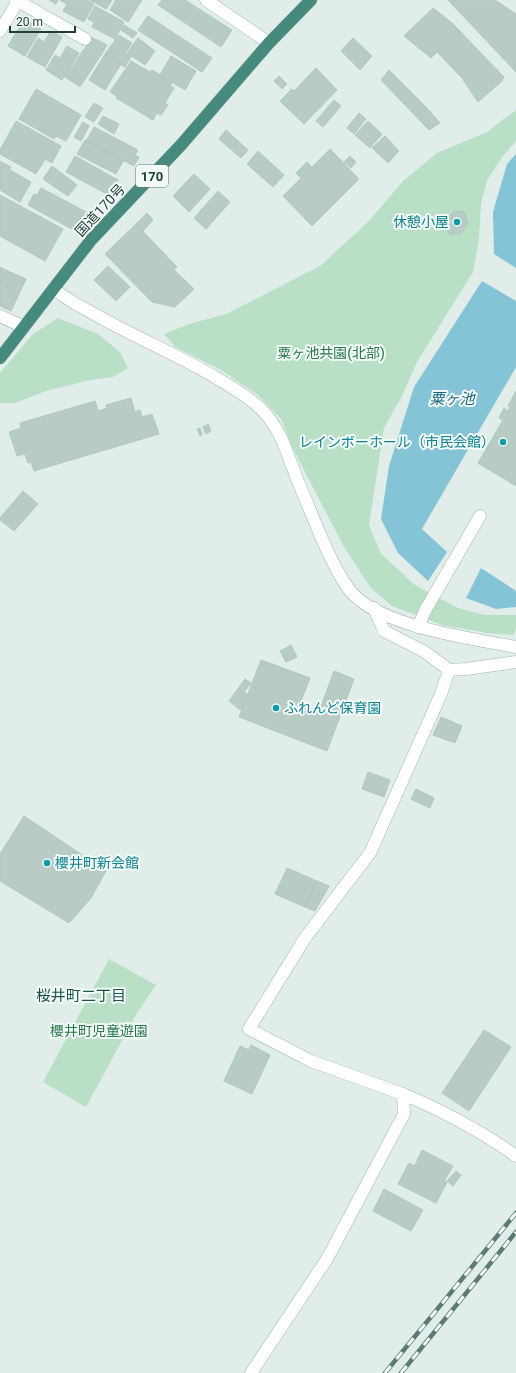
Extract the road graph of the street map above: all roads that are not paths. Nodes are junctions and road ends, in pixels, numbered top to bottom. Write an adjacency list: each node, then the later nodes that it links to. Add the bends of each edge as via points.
1 (206, 0): 6 (street)
2 (311, 0): 6 (highway, 国道170号 / 170)
3 (17, 1): 4 (street); 5 (street)
4 (0, 31)
5 (85, 39)
6 (269, 43): 7 (highway, 国道170号 / 170, via 182,145 91,240)
7 (54, 289): 9 (highway, 国道170号 / 170); 12 (street, via 63,297 237,390 261,409 275,428 324,543 349,589 361,601)
8 (0, 316): 9 (street)
9 (24, 327): 10 (highway, 国道170号 / 170)
10 (0, 358)
11 (480, 516): 13 (street)
12 (374, 608): 13 (street); 16 (street, via 384,631 425,652)
13 (418, 627): 14 (street)
14 (516, 647)
15 (516, 662): 16 (street)
16 (450, 670): 17 (street, via 370,853 305,938 249,1029 311,1062)
17 (403, 1094): 18 (street, via 489,1136); 19 (street, via 404,1114 327,1259)
18 (516, 1156)
19 (251, 1373)

